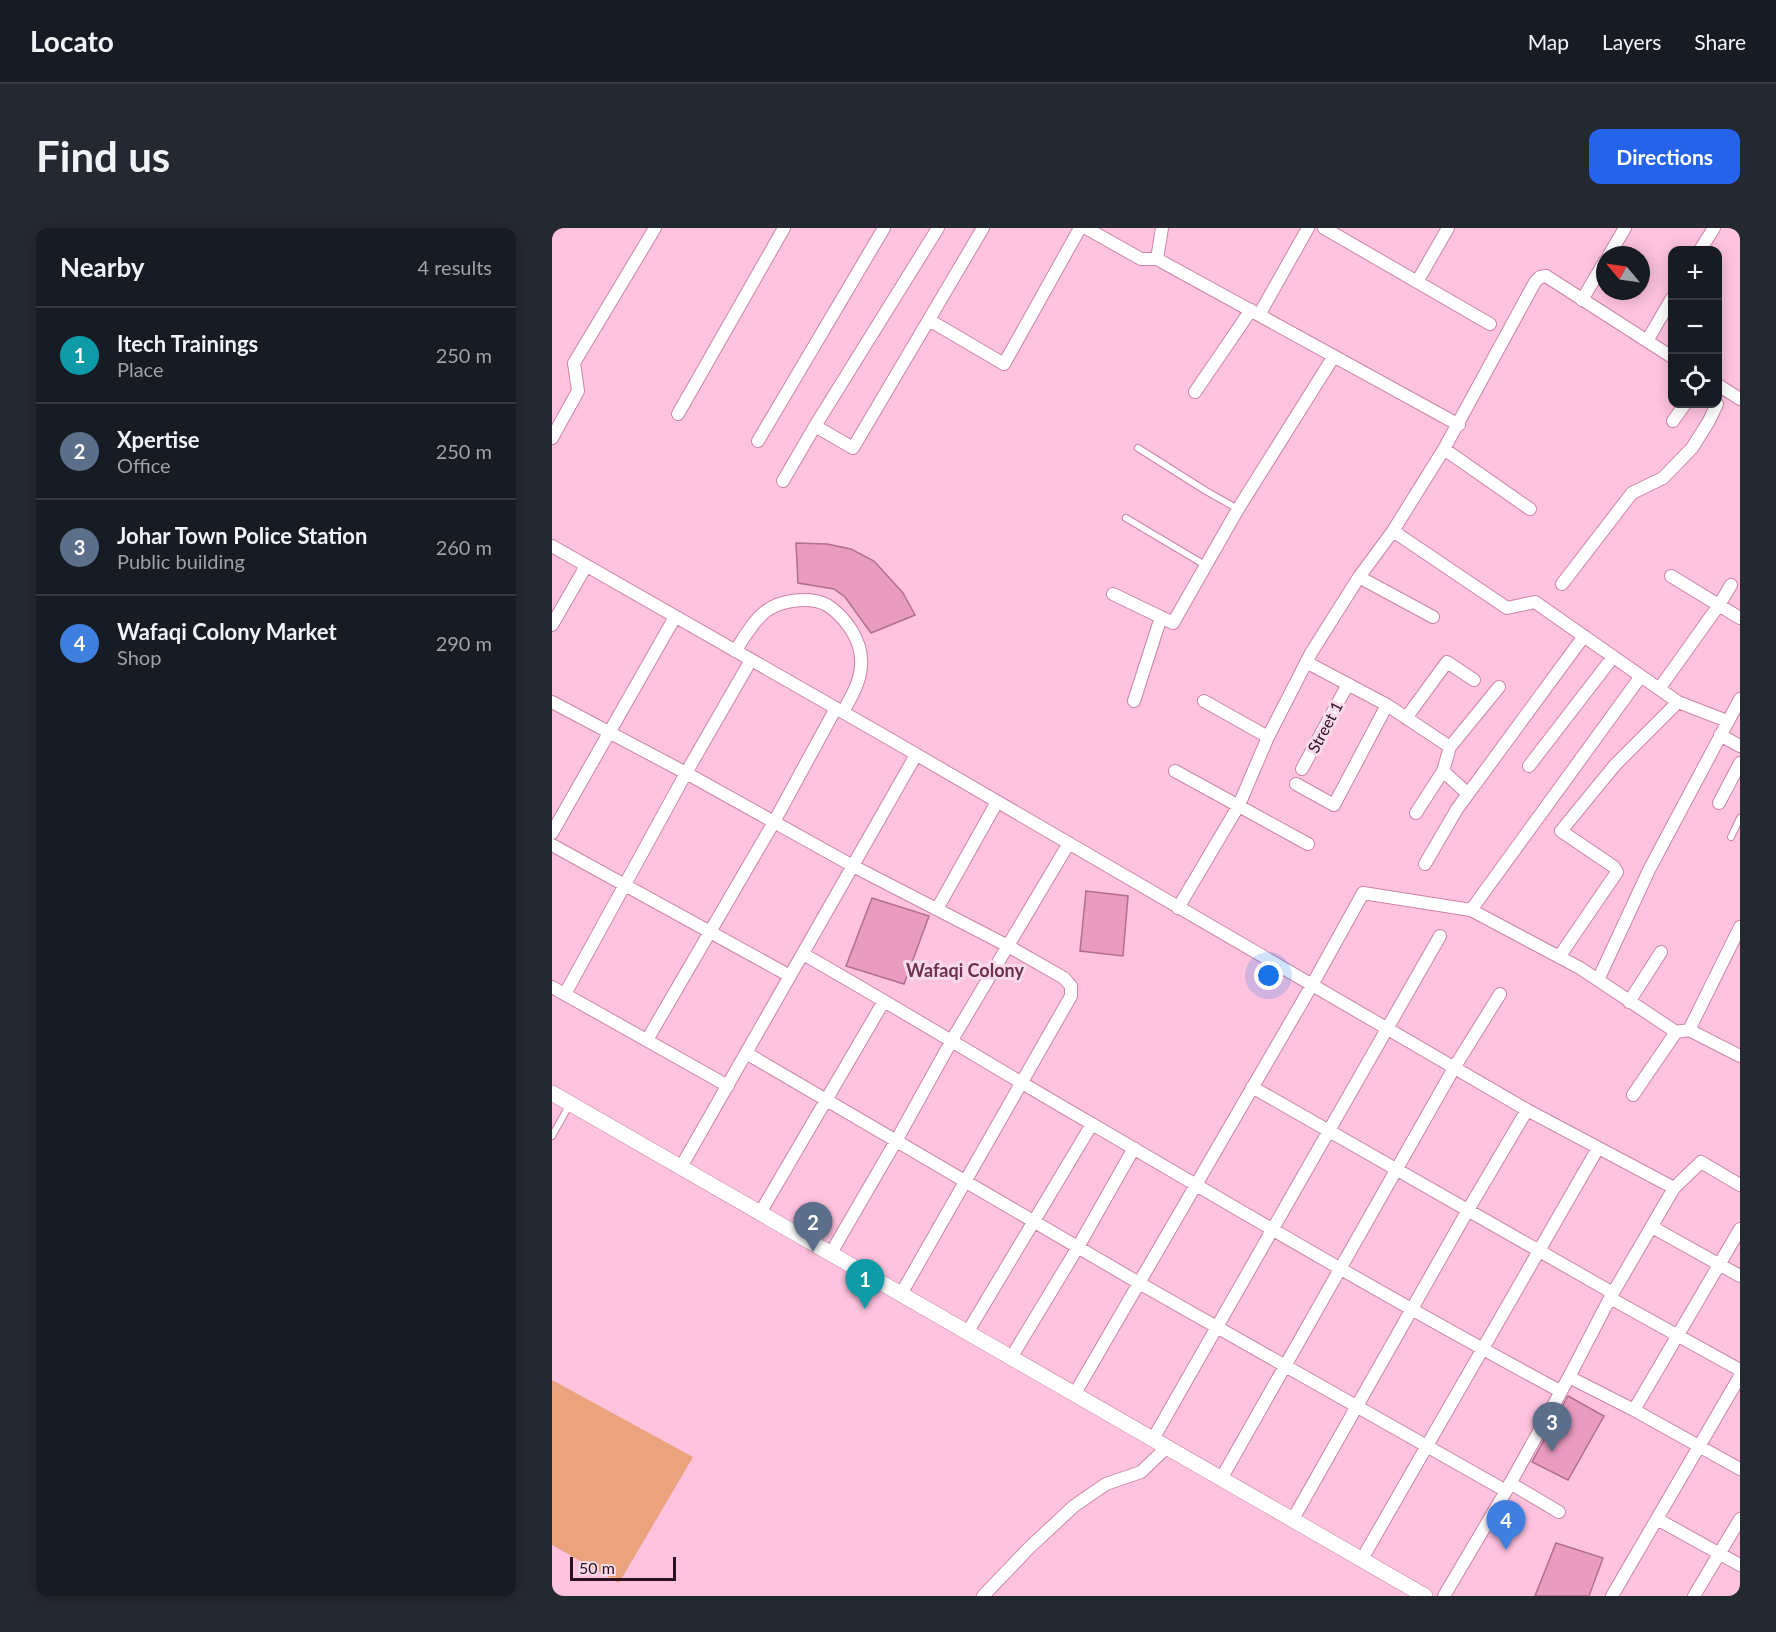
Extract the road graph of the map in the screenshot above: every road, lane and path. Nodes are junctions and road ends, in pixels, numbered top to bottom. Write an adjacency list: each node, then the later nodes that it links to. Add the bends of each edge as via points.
1 (655, 228): 36 (street, via 574,363 578,391)
2 (784, 228): 32 (street)
3 (884, 228): 37 (street)
4 (938, 228): 35 (street)
5 (983, 228): 22 (street)
6 (1080, 228): 22 (street, via 1004,364)
7 (1086, 228): 16 (street, via 1141,259)
8 (1162, 228): 16 (street)
9 (1308, 228): 21 (street)
10 (1324, 228): 18 (street)
11 (1448, 228): 18 (street)
12 (1625, 228): 14 (street)
13 (1714, 228): 15 (street)
14 (1614, 246)
15 (1703, 246)
16 (1157, 259): 21 (street)
17 (1596, 276): 19 (street)
18 (1417, 282): 23 (street)
19 (1582, 300): 24 (street); 34 (street, via 1546,276 1535,282)
20 (1671, 300): 24 (street)
21 (1255, 313): 26 (street); 28 (street)
22 (929, 320): 35 (street, via 853,448)
23 (1490, 324)
24 (1647, 341): 25 (street)
25 (1668, 354)
26 (1334, 356): 34 (street); 41 (street)
27 (1722, 388): 29 (street)
28 (1195, 392)
29 (1740, 399)
30 (1682, 408): 33 (street)
31 (1715, 408): 50 (street, via 1692,448 1663,478 1632,493)
32 (678, 414)
33 (1674, 421)
34 (1459, 425): 39 (street)
35 (814, 426): 40 (street)
36 (552, 438)
37 (758, 441)
38 (1138, 448): 41 (lane)
39 (1444, 449): 42 (street); 44 (street)
40 (783, 481)
41 (1238, 509): 47 (street)
42 (1530, 509)
43 (1126, 518): 47 (lane)
44 (1393, 531): 49 (street); 59 (street, via 1507,608 1535,602)
45 (552, 546): 46 (street)
46 (586, 566): 54 (street); 58 (street)
47 (1206, 566): 55 (street, via 1173,623)
48 (1671, 576): 53 (street)
49 (1359, 577): 56 (street); 63 (street)
50 (1562, 584)
51 (1731, 585): 53 (street)
52 (1113, 594): 55 (street)
53 (1719, 605): 57 (street); 68 (street)
54 (675, 617): 60 (street); 78 (street)
55 (1161, 617): 70 (street)
56 (1433, 617)
57 (1740, 618)
58 (552, 625)
59 (1584, 636): 61 (street); 91 (street)
60 (735, 651): 62 (street); 75 (street, via 765,612 781,603 803,600 825,604 844,618 858,641 862,664 857,686)
61 (1613, 657): 64 (street); 85 (street)
62 (751, 660): 75 (street); 89 (street)
63 (1306, 662): 66 (street); 80 (street)
64 (1641, 676): 68 (street); 108 (street)
65 (1474, 680): 76 (street, via 1447,662)
66 (1348, 684): 74 (street); 86 (street, Street 1)
67 (1499, 687): 82 (street)
68 (1659, 689): 73 (street)
69 (1740, 699): 77 (street)
70 (1134, 701)
71 (1204, 701): 80 (street)
72 (552, 702): 78 (street)
73 (1678, 702): 77 (street); 115 (street, via 1615,765 1561,831 1617,872)
74 (1388, 705): 76 (street); 90 (street, via 1334,805)
75 (839, 710): 83 (street); 97 (street)
76 (1406, 718): 82 (street)
77 (1727, 721): 79 (street)
78 (610, 733): 89 (street); 98 (street)
79 (1720, 735): 81 (street); 117 (street, via 1648,870)
80 (1268, 737): 94 (street)
81 (1740, 746)
82 (1450, 747): 88 (street)
83 (916, 755): 92 (street); 104 (street)
84 (1740, 763): 93 (street)
85 (1529, 766)
86 (1302, 769)
87 (1175, 771): 94 (street)
88 (1443, 771): 91 (street); 95 (street)
89 (686, 773): 97 (street); 105 (street)
90 (1296, 784)
91 (1468, 794): 103 (street)
92 (997, 802): 100 (street); 107 (street)
93 (1719, 803)
94 (1239, 806): 102 (street); 106 (street)
95 (1416, 813)
96 (1740, 819): 99 (lane)
97 (774, 822): 104 (street); 110 (street)
98 (552, 833)
99 (1731, 837)
100 (1069, 843): 106 (street); 112 (street)
101 (552, 844): 105 (street)
102 (1308, 844)
103 (1425, 864)
104 (853, 866): 107 (street); 114 (street)
105 (625, 885): 110 (street); 120 (street)
106 (1178, 908): 118 (street)
107 (937, 909): 112 (street)
108 (1471, 910): 115 (street); 118 (street, via 1363,893)
109 (1740, 927): 125 (street)
110 (710, 932): 116 (street); 126 (street)
111 (1440, 936): 124 (street)
112 (1008, 946): 127 (street); 131 (street, via 1064,978 1071,986 1071,996)
113 (1661, 952): 123 (street)
114 (803, 954): 116 (street); 122 (street)
115 (1559, 957): 117 (street)
116 (790, 976): 128 (street)
117 (1598, 980): 123 (street)
118 (1312, 985): 124 (street); 133 (street)
119 (552, 987): 120 (street)
120 (565, 994): 126 (street)
121 (1500, 994): 130 (street)
122 (884, 1000): 127 (street); 136 (street)
123 (1629, 1002): 125 (street)
124 (1388, 1028): 130 (street); 140 (street)
125 (1682, 1031): 129 (street); 135 (street)
126 (646, 1040): 132 (street)
127 (952, 1040): 131 (street); 142 (street)
128 (746, 1053): 132 (street); 136 (street)
129 (1740, 1056)
130 (1454, 1068): 138 (street); 146 (street)
131 (1023, 1083): 139 (street); 147 (street)
132 (728, 1086): 145 (street)
133 (1252, 1087): 140 (street); 148 (street)
134 (552, 1093): 137 (street)
135 (1633, 1095)
136 (826, 1100): 142 (street); 152 (street)
137 (570, 1103): 141 (lane); 145 (street)
138 (1527, 1110): 144 (street); 151 (street)
139 (1092, 1124): 143 (street); 153 (street)
140 (1328, 1131): 146 (street); 155 (street)
141 (552, 1136)
142 (896, 1141): 147 (street); 159 (street)
143 (1134, 1148): 148 (street); 157 (street)
144 (1598, 1148): 150 (street); 158 (street)
145 (681, 1167): 152 (street)
146 (1396, 1170): 151 (street); 161 (street)
147 (966, 1183): 153 (street); 164 (street)
148 (1196, 1184): 155 (street); 163 (street)
149 (1740, 1185): 150 (street, via 1701,1162)
150 (1674, 1188): 154 (street)
151 (1468, 1210): 158 (street); 166 (street)
152 (760, 1213): 159 (street)
153 (1034, 1222): 157 (street); 168 (street)
154 (1652, 1227): 160 (street); 165 (street)
155 (1272, 1229): 161 (street); 167 (street)
156 (1740, 1229): 160 (street)
157 (1077, 1247): 163 (street); 171 (street)
158 (1539, 1251): 165 (street); 170 (street)
159 (831, 1253): 164 (street)
160 (1720, 1264): 162 (street); 169 (street)
161 (1341, 1269): 166 (street); 172 (street)
162 (1740, 1276)
163 (1139, 1283): 167 (street); 177 (street)
164 (901, 1294): 168 (street)
165 (1611, 1295): 169 (street); 175 (street)
166 (1413, 1309): 170 (street); 178 (street)
167 (1217, 1326): 172 (street); 180 (street)
168 (968, 1333): 171 (street)
169 (1676, 1336): 173 (street); 179 (street)
170 (1482, 1349): 176 (street); 181 (street)
171 (1011, 1358): 177 (street)
172 (1287, 1366): 178 (street); 185 (street)
173 (1740, 1370)
174 (1740, 1376): 182 (street)
175 (1569, 1377): 176 (street); 179 (street)
176 (1560, 1391): 186 (street)
177 (1074, 1395): 180 (street)
178 (1357, 1406): 181 (street); 188 (street)
179 (1634, 1410): 182 (street)
180 (1153, 1439): 183 (street)
181 (1427, 1445): 186 (street); 192 (street)
182 (1700, 1446): 184 (street); 189 (street)
183 (1167, 1447): 185 (street); 195 (street, via 1141,1472 1106,1484 1074,1506)
184 (1740, 1469)
185 (1221, 1479): 188 (street)
186 (1508, 1487): 187 (street); 197 (street)
187 (1559, 1512)
188 (1293, 1519): 192 (street)
189 (1657, 1519): 191 (street); 198 (street)
190 (1740, 1519): 191 (street)
191 (1719, 1553): 193 (street); 199 (street)
192 (1362, 1559): 194 (street)
193 (1740, 1565)
194 (1408, 1592): 196 (street)
195 (983, 1596)
196 (1425, 1596)
197 (1444, 1596)
198 (1612, 1596)
199 (1694, 1596)

